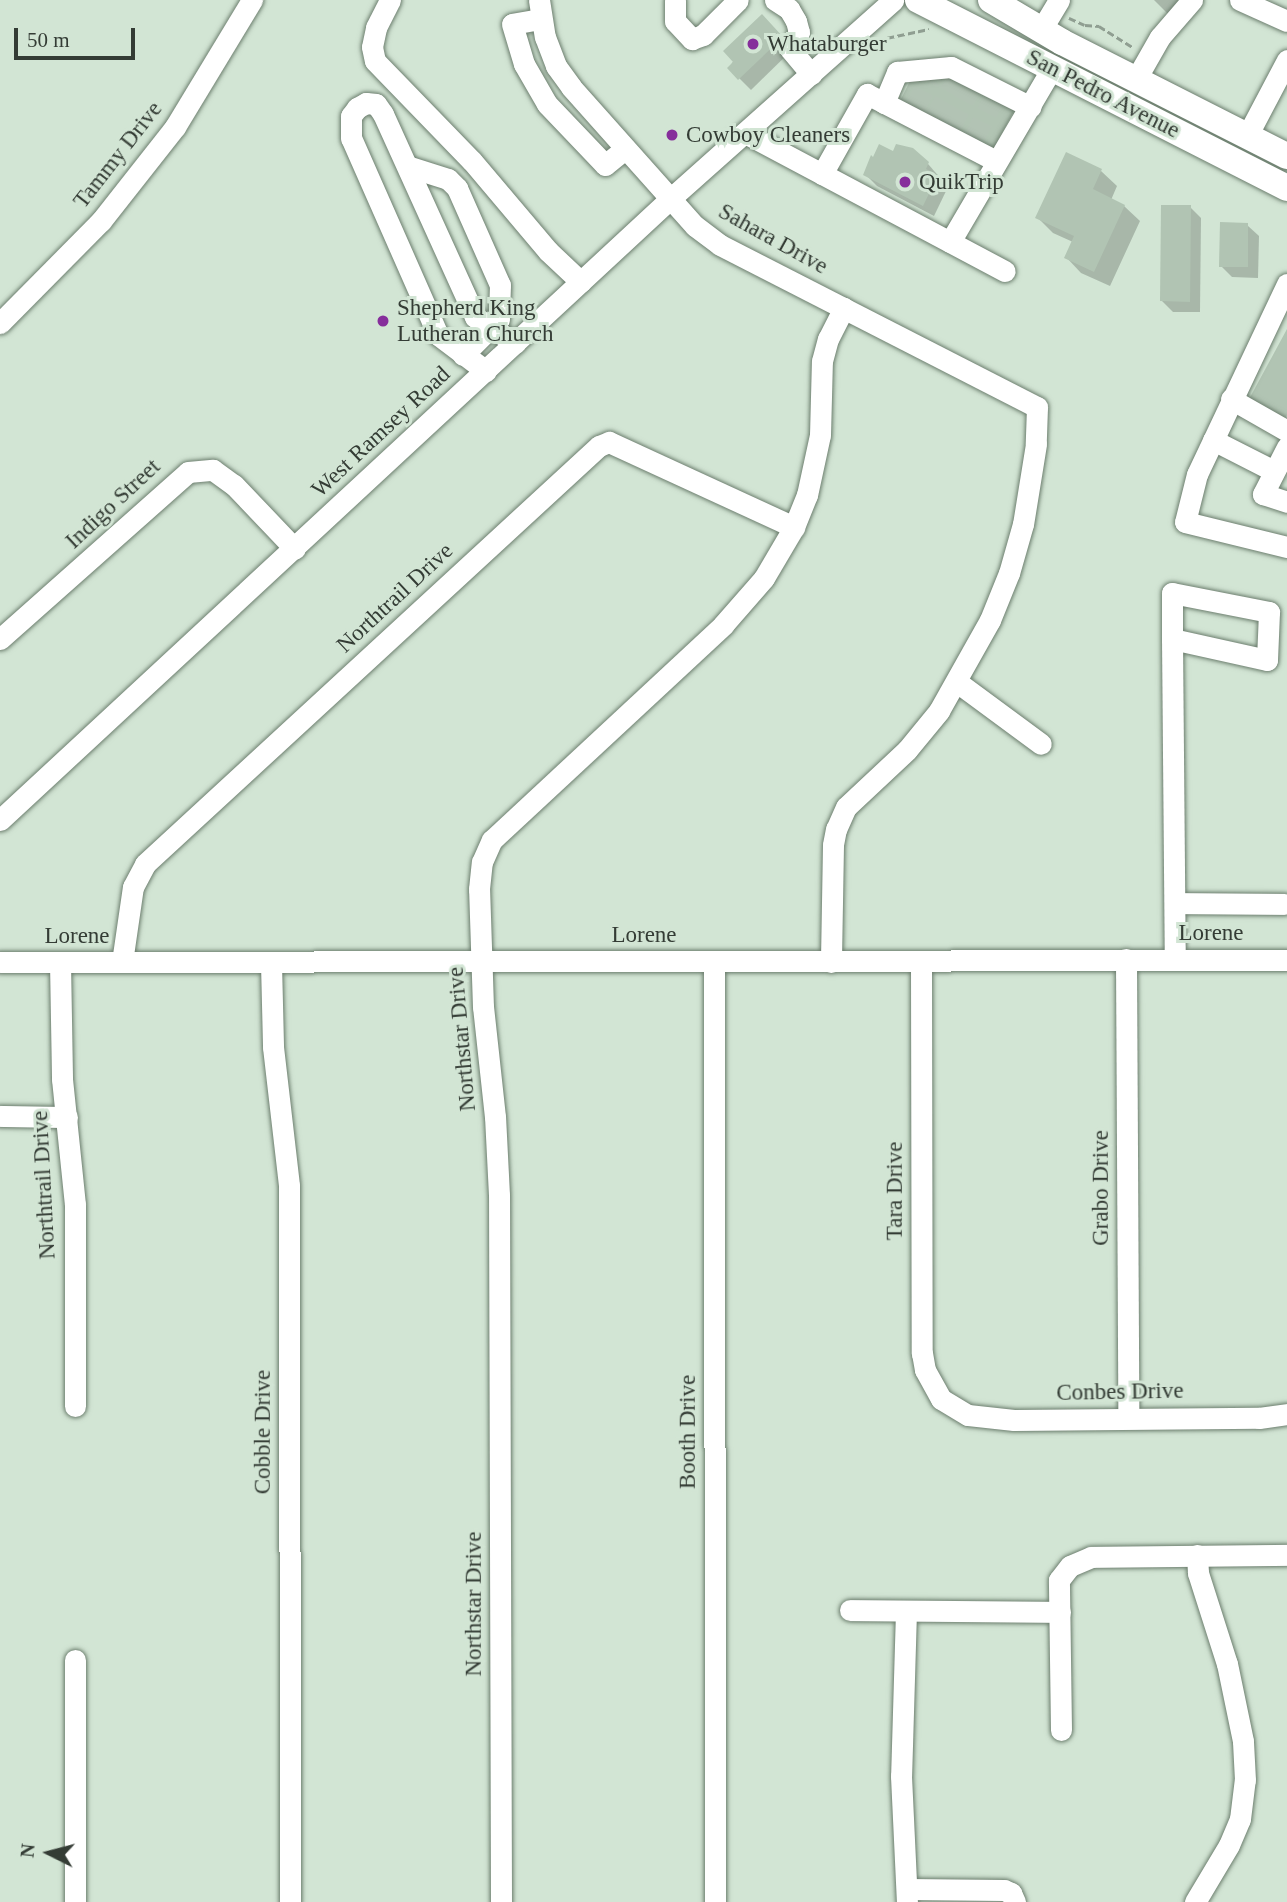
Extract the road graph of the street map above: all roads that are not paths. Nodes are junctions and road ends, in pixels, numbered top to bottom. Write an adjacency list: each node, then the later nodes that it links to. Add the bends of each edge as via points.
1 (252, 0): 39 (street, Tammy Drive, via 175,127 101,221)
2 (390, 0): 36 (street, via 376,28 375,61)
3 (675, 0): 4 (street, via 675,21 692,39 704,35)
4 (738, 0)
5 (775, 0): 18 (street, via 789,9 796,21 799,32 790,49)
6 (893, 0): 18 (street, West Ramsey Road)
7 (918, 0): 16 (main road, San Pedro Avenue)
8 (991, 0): 12 (main road, San Pedro Avenue)
9 (1192, 0): 19 (street, via 1160,37)
10 (1240, 0): 13 (street)
11 (540, 9): 14 (street, Sahara Drive); 15 (street, via 512,24)
12 (1051, 14): 19 (main road, San Pedro Avenue)
13 (1285, 17)
14 (551, 54): 15 (street); 20 (street, Sahara Drive)
15 (524, 64): 22 (street)
16 (1052, 68): 23 (street); 28 (main road, San Pedro Avenue)
17 (1284, 72): 25 (street)
18 (811, 74): 24 (street, West Ramsey Road)
19 (1136, 79): 25 (main road, San Pedro Avenue)
20 (573, 89): 22 (street); 26 (street, Sahara Drive)
21 (884, 103): 23 (street, via 897,72 933,74 951,67 966,79); 29 (street, via 971,143); 31 (street, via 867,94)
22 (547, 104): 26 (street, via 605,165)
23 (1031, 107): 29 (street)
24 (745, 133): 31 (street); 33 (street, West Ramsey Road)
25 (1247, 135): 27 (main road, San Pedro Avenue); 28 (main road)
26 (625, 149): 33 (street, Sahara Drive)
27 (1287, 156)
28 (1233, 160): 32 (main road, San Pedro Avenue)
29 (996, 161): 34 (street)
30 (407, 166): 40 (street, via 475,317); 40 (street, via 447,179 468,208 500,285 502,309); 42 (street, via 376,104 357,108 351,116 351,138 438,335)
31 (822, 174): 34 (street)
32 (1287, 188)
33 (670, 199): 36 (street, West Ramsey Road); 38 (street, Sahara Drive, via 720,245)
34 (950, 242): 35 (street)
35 (1005, 271)
36 (581, 282): 41 (street, West Ramsey Road)
37 (1285, 292): 44 (street)
38 (844, 307): 50 (street, Northstar Drive, via 822,361 815,465); 55 (street, Sahara Drive, via 1037,407 1025,511 1009,573)
39 (0, 323)
40 (492, 327): 41 (street); 42 (street)
41 (515, 343): 43 (street, West Ramsey Road)
42 (463, 355): 43 (street)
43 (486, 371): 52 (street, West Ramsey Road)
44 (1231, 399): 45 (street); 46 (street)
45 (1287, 431)
46 (1213, 440): 48 (street); 51 (street, via 1197,474 1185,522)
47 (1287, 447): 48 (street)
48 (1274, 471): 49 (street, via 1263,494)
49 (1287, 502)
50 (794, 527): 63 (street, Northstar Drive, via 749,599 492,840 482,862 479,888); 69 (street, Northtrail Drive, via 609,442 599,446 145,864 133,887)
51 (1287, 547)
52 (295, 549): 53 (street, Indigo Street, via 234,485 213,470 188,472); 57 (street, West Ramsey Road)
53 (0, 639)
54 (1172, 639): 54 (street, via 1268,660 1269,612 1172,593); 58 (street)
55 (957, 682): 56 (street); 65 (street, via 907,750 846,807 836,829)
56 (1041, 744)
57 (0, 820)
58 (1175, 903): 59 (street); 61 (street)
59 (1284, 904)
60 (1126, 959): 61 (street, Lorene); 66 (street, Lorene); 76 (street, Grabo Drive)
61 (1175, 959): 62 (street, Lorene)
62 (1287, 960)
63 (482, 961): 64 (street, Lorene); 70 (street, Lorene); 87 (street, Northstar Drive, via 499,1195)
64 (714, 961): 65 (street, Lorene); 88 (street, Booth Drive)
65 (831, 961): 66 (street, Lorene)
66 (921, 961): 74 (street, Tara Drive, via 922,1353 930,1383)
67 (0, 962): 68 (street, Lorene)
68 (60, 962): 69 (street, Lorene); 72 (street, Northtrail Drive, via 58,1010)
69 (122, 962): 70 (street, Lorene)
70 (271, 963): 86 (street, Cobble Drive, via 273,1047 289,1186)
71 (0, 1116): 72 (street)
72 (67, 1116): 73 (street, Northtrail Drive, via 75,1204)
73 (75, 1406)
74 (954, 1409): 76 (street, Conbes Drive, via 1014,1420)
75 (1287, 1414): 76 (street, Conbes Drive)
76 (1128, 1417)
77 (1197, 1555): 78 (street); 81 (street, via 1091,1557 1070,1566 1059,1580); 90 (street, via 1198,1573 1227,1664 1245,1780 1240,1819)
78 (1287, 1555)
79 (850, 1610): 80 (street)
80 (906, 1611): 81 (street); 84 (street, via 901,1776)
81 (1060, 1612): 83 (street)
82 (75, 1660): 85 (street)
83 (1061, 1731)
84 (907, 1895): 89 (street, via 1004,1890)
85 (75, 1902)
86 (290, 1902)
87 (501, 1902)
88 (715, 1902)
89 (1014, 1902)
90 (1195, 1902)

